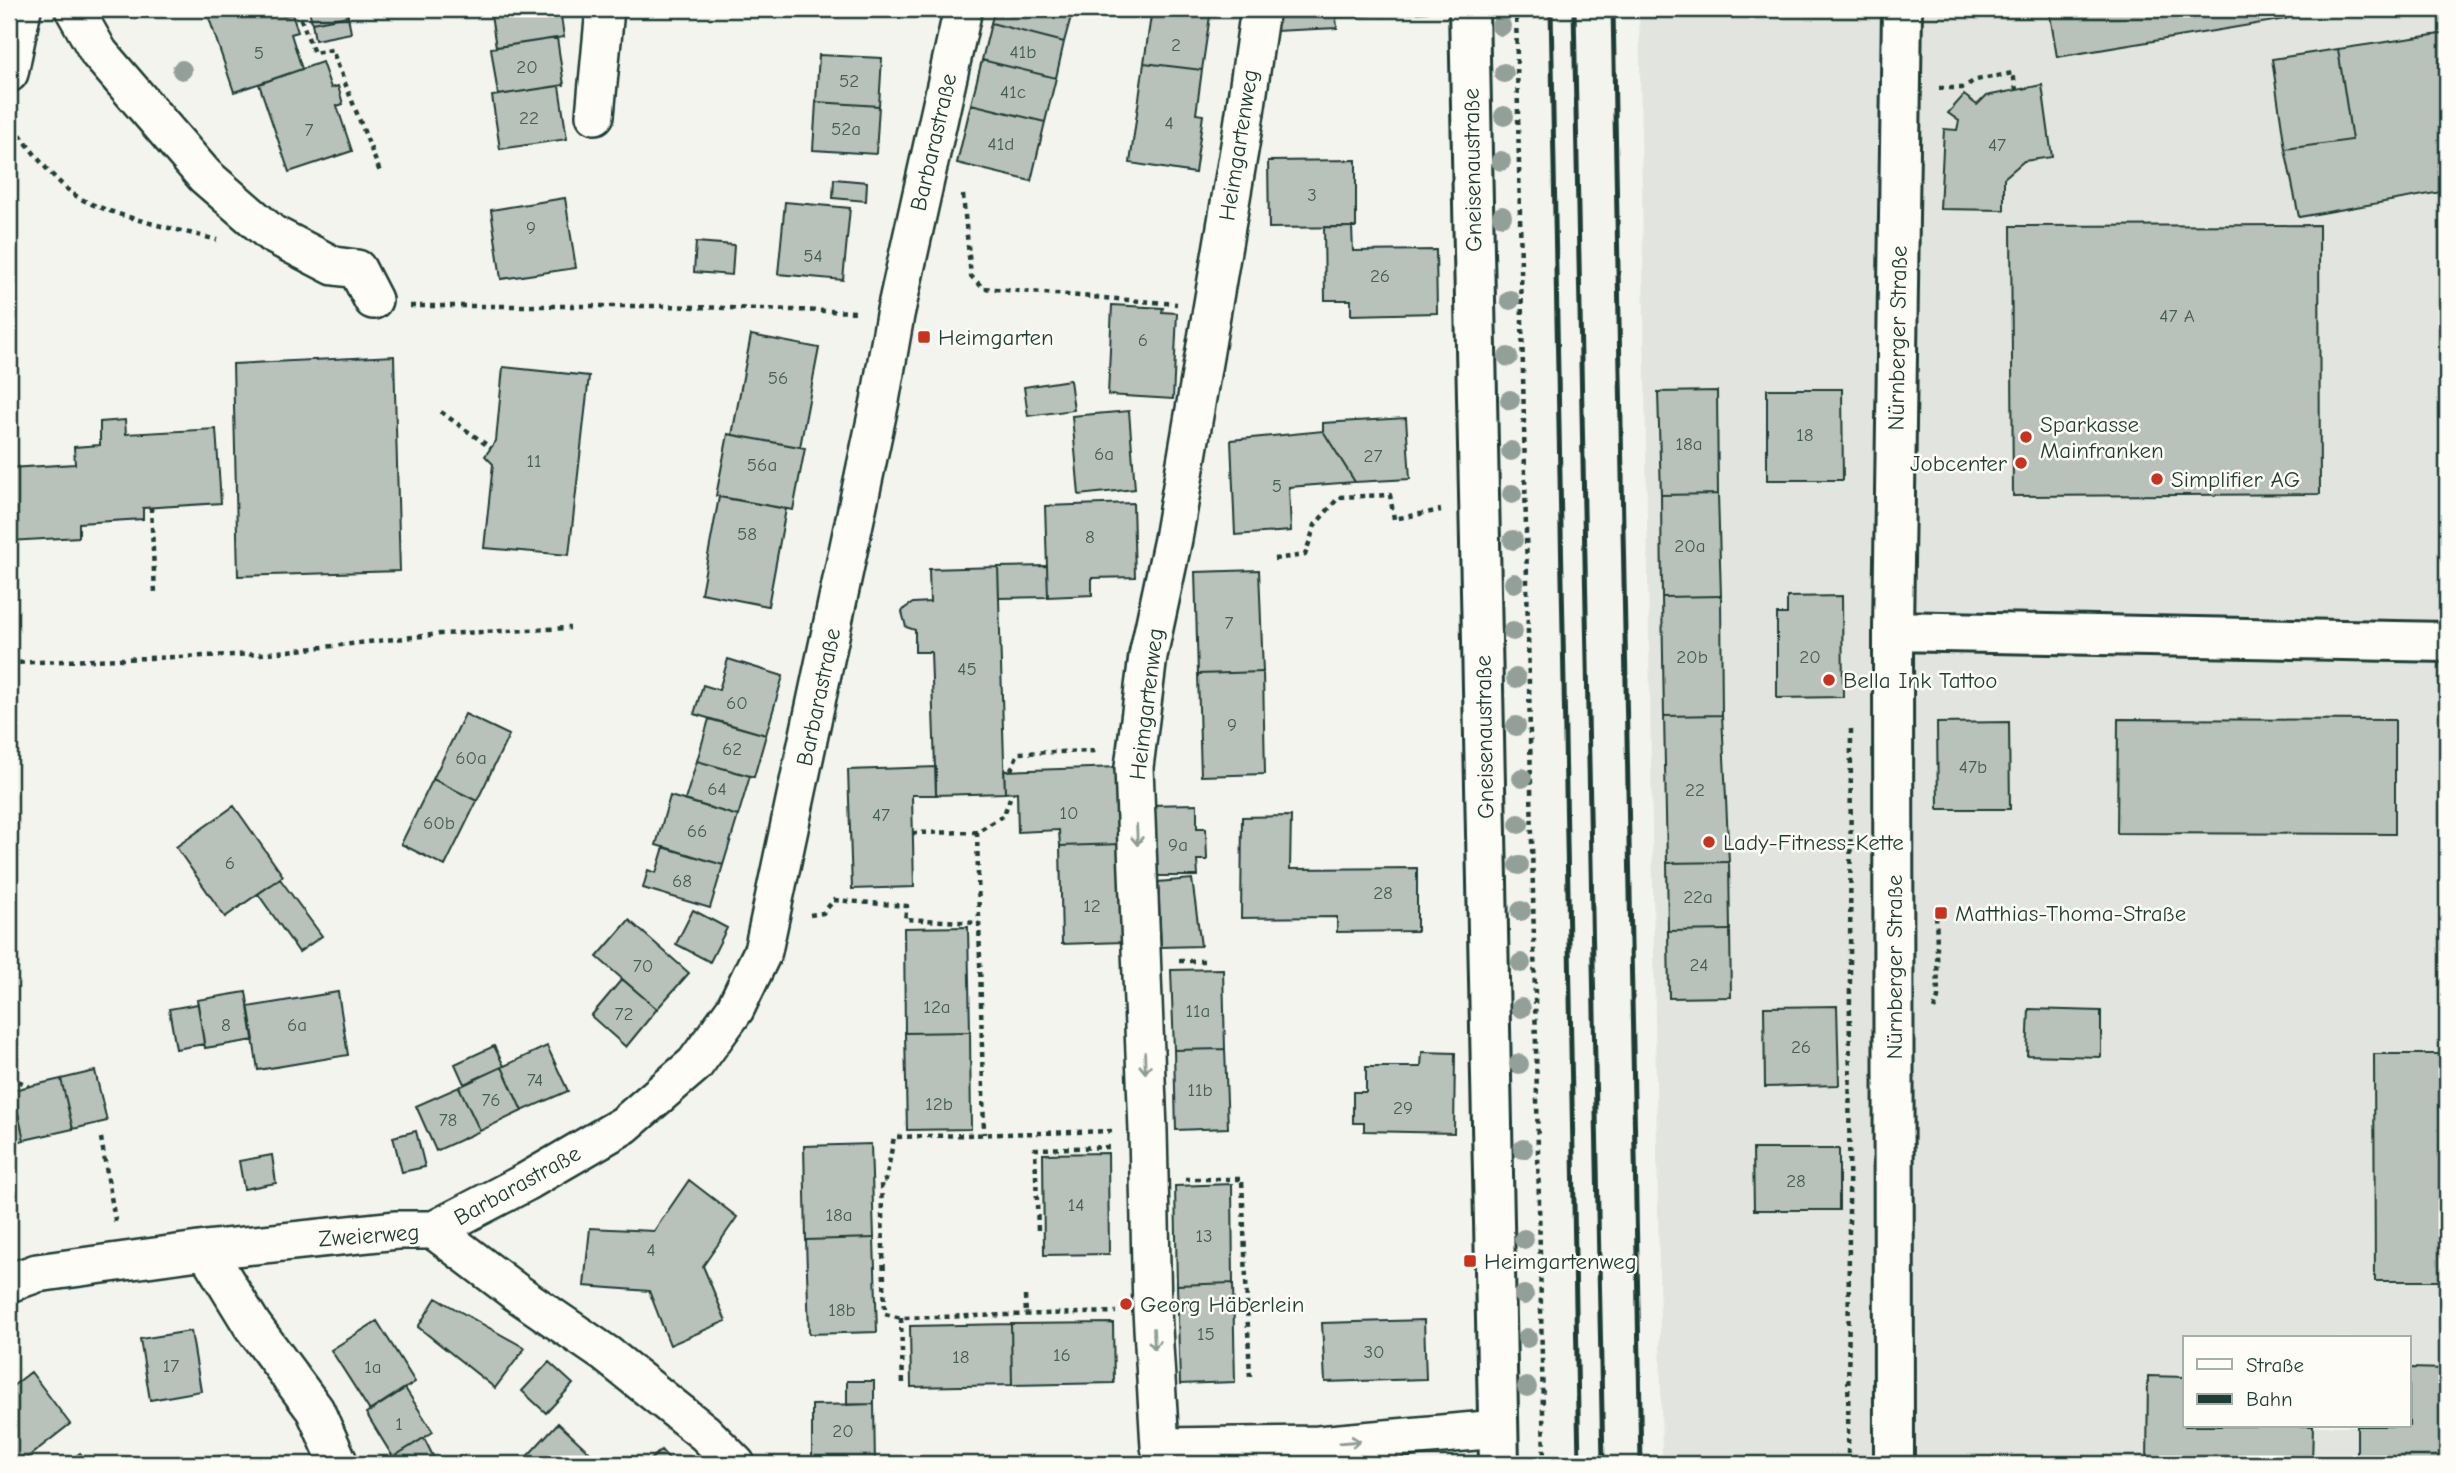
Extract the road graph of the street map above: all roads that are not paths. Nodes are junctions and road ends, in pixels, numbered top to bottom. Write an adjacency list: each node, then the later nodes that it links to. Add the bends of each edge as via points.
1 (22, 9): 8 (street)
2 (74, 9): 10 (street, via 99,53 205,176 272,234 334,266 357,269)
3 (605, 9): 9 (street)
4 (963, 9): 13 (street, Barbarastraße, via 763,951 735,1009 695,1064 675,1082 624,1125)
5 (1259, 9): 16 (street, Heimgartenweg, one-way to 16, via 1173,539 1148,656 1135,759 1160,1447)
6 (1469, 9): 16 (street, Gneisenaustraße)
7 (1902, 9): 11 (street, Nürnberger Straße)
8 (9, 73)
9 (596, 115)
10 (373, 300)
11 (1892, 631): 12 (street); 19 (street, Nürnberger Straße)
12 (2447, 642)
13 (434, 1230): 14 (street, Zweierweg); 18 (street, Zweierweg, via 606,1354 705,1433)
14 (205, 1250): 15 (street, Zweierweg, via 37,1273); 17 (street, via 252,1325 315,1410)
15 (9, 1283)
16 (1498, 1446)
17 (339, 1464)
18 (736, 1464)
19 (1894, 1464)

